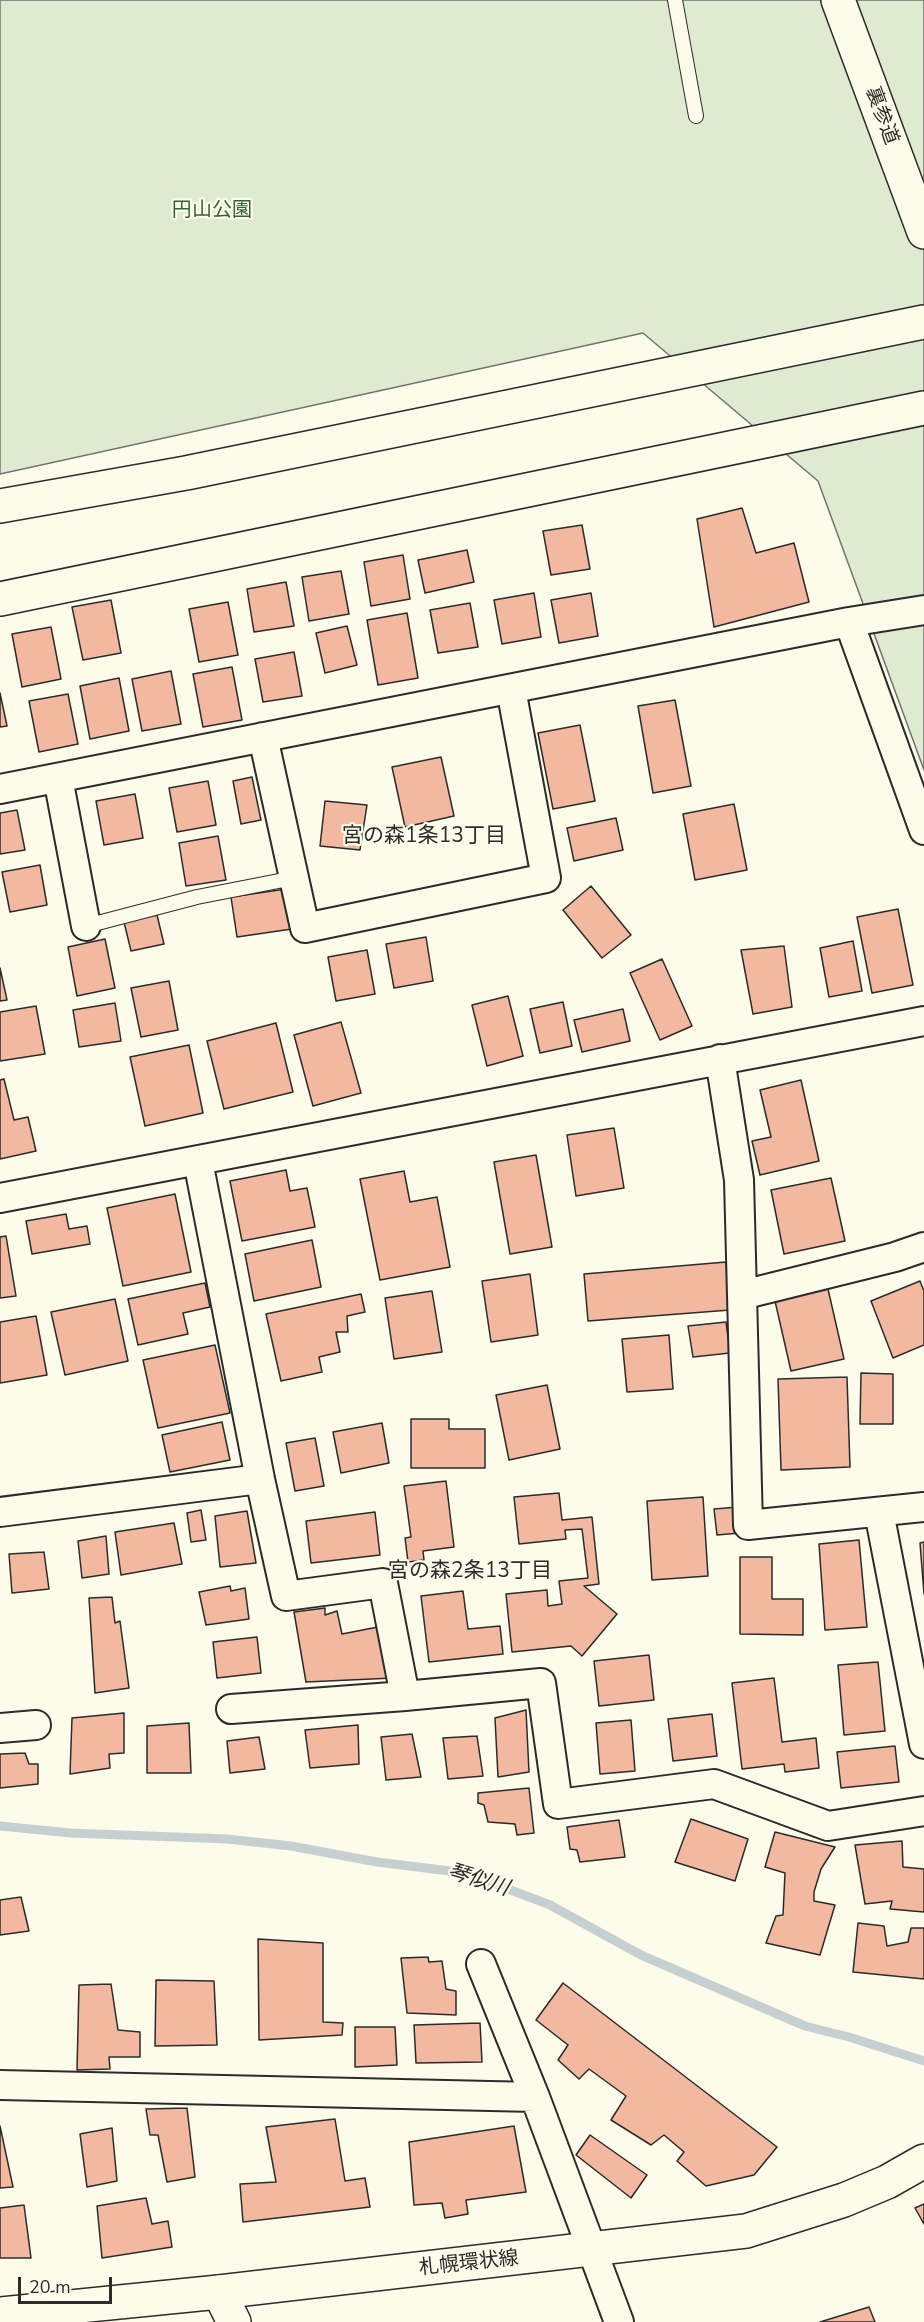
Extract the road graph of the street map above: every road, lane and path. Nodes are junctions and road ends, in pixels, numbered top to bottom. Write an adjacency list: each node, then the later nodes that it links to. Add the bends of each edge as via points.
1 (675, 0): 3 (lane)
2 (838, 0): 4 (street, 裏参道)
3 (696, 116)
4 (924, 232)
5 (924, 322): 7 (street, via 186,473)
6 (924, 408): 8 (street)
7 (0, 506)
8 (0, 599)
9 (924, 610): 10 (street)
10 (849, 622): 11 (street); 15 (street)
11 (511, 689): 12 (street); 16 (street, via 546,878 305,928)
12 (263, 737): 13 (street); 16 (street)
13 (58, 778): 14 (street); 17 (street)
14 (0, 789)
15 (924, 830)
16 (294, 878): 17 (lane, via 197,897)
17 (86, 926)
18 (924, 1021): 19 (street)
19 (720, 1059): 20 (street); 23 (street, via 739,1180)
20 (198, 1161): 21 (street); 24 (street)
21 (0, 1198)
22 (924, 1247): 23 (street)
23 (742, 1295): 27 (street, via 747,1525)
24 (260, 1479): 26 (street); 28 (street, via 286,1596 383,1583)
25 (924, 1507): 27 (street)
26 (0, 1512)
27 (879, 1512): 32 (street)
28 (405, 1696): 29 (street); 33 (street, via 541,1683 558,1804 714,1784 828,1826)
29 (231, 1709)
30 (36, 1725): 31 (street)
31 (0, 1728)
32 (924, 1744)
33 (924, 1812)
34 (481, 1964): 36 (street)
35 (0, 2085): 36 (street)
36 (535, 2097): 38 (street)
37 (924, 2161): 38 (street, 札幌環状線, via 844,2200 746,2231)
38 (594, 2250): 39 (street, 札幌環状線); 42 (street)
39 (219, 2292): 40 (street, 札幌環状線); 41 (street)
40 (0, 2314)
41 (234, 2322)
42 (619, 2322)

